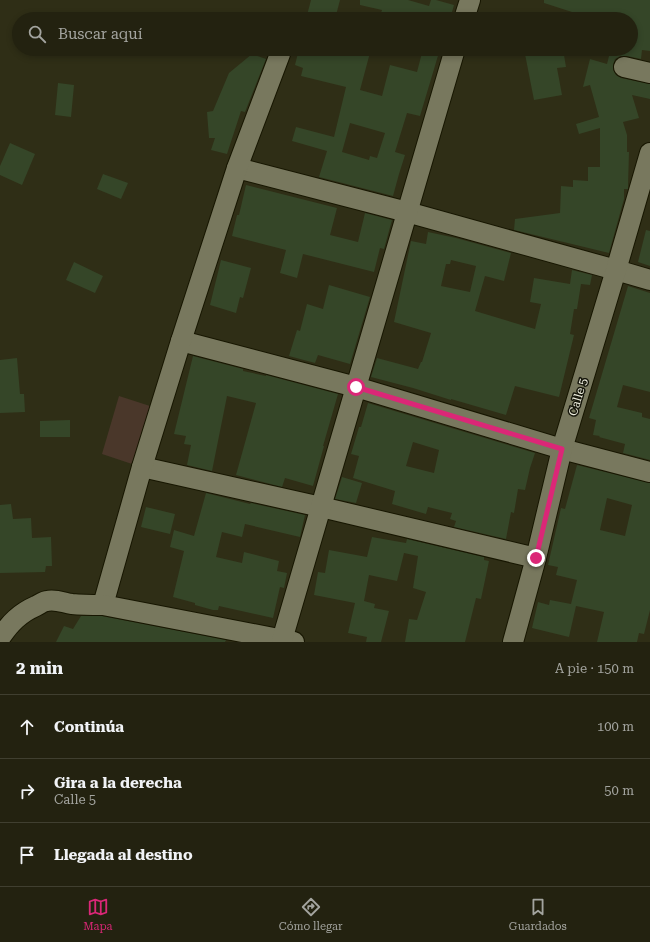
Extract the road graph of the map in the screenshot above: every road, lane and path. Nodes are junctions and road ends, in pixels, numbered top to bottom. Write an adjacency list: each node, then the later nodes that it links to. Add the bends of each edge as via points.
1 (279, 56): 6 (street)
2 (453, 56): 7 (street)
3 (624, 67): 4 (street)
4 (650, 73)
5 (650, 153): 8 (street, Calle 5)
6 (237, 168): 7 (street); 10 (street)
7 (407, 212): 8 (street); 11 (street)
8 (616, 270): 9 (street); 12 (street, Calle 5)
9 (650, 280)
10 (181, 340): 11 (street); 13 (street)
11 (356, 387): 12 (street); 15 (street)
12 (562, 449): 14 (street); 16 (street, Calle 5)
13 (142, 467): 15 (street); 17 (street)
14 (650, 472)
15 (321, 507): 16 (street); 20 (street)
16 (536, 558): 21 (street, Calle 5)
17 (103, 605): 18 (street); 19 (street, via 46,601 18,616)
18 (222, 635): 20 (street)
19 (0, 638)
20 (288, 641)
21 (513, 642)

